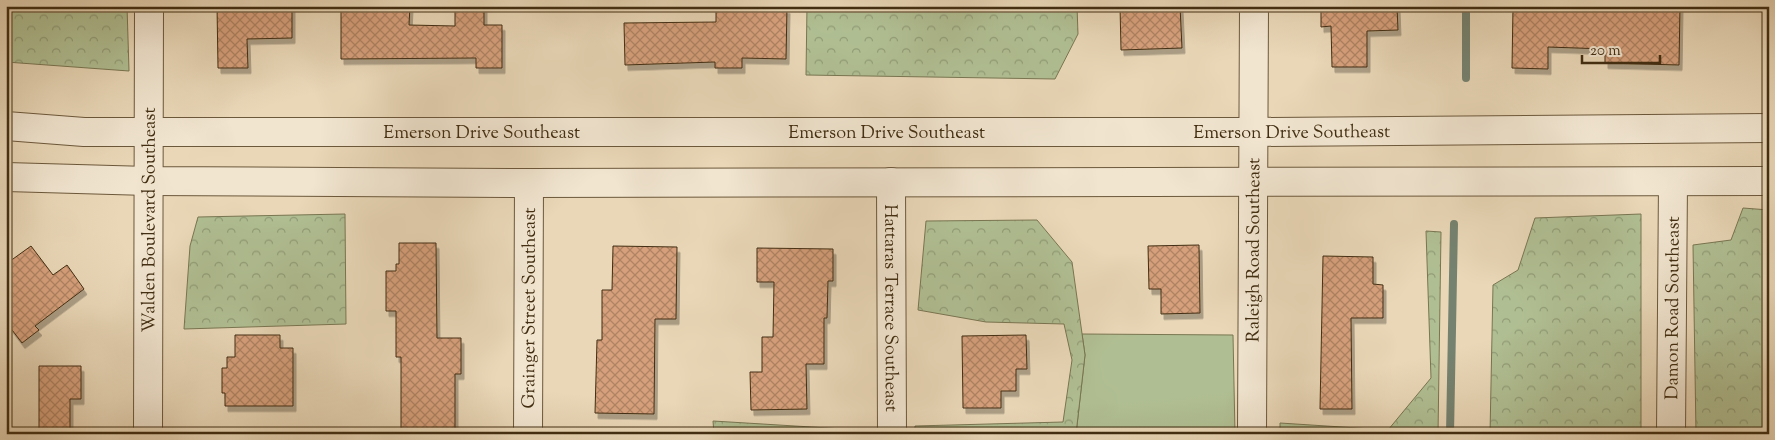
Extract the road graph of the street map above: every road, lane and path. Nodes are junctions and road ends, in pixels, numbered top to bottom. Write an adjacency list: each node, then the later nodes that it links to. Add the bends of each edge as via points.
1 (149, 6): 5 (street, Walden Boulevard Southeast)
2 (1254, 6): 6 (street, Raleigh Road Southeast)
3 (6, 126): 5 (street, Emerson Drive Southeast, via 84,132)
4 (1769, 128): 6 (street, Emerson Drive Southeast)
5 (148, 132): 6 (street, Emerson Drive Southeast); 8 (street, Walden Boulevard Southeast)
6 (1254, 132): 13 (street, Raleigh Road Southeast)
7 (6, 177): 8 (street)
8 (148, 181): 12 (street); 14 (street, Walden Boulevard Southeast)
9 (1769, 181): 11 (street)
10 (891, 182): 12 (street); 13 (street); 16 (street, Hattaras Terrace Southeast)
11 (1673, 182): 13 (street); 18 (street, Damon Road Southeast)
12 (529, 183): 15 (street, Grainger Street Southeast)
13 (1254, 184): 17 (street, Raleigh Road Southeast)
14 (148, 434)
15 (528, 434)
16 (892, 434)
17 (1252, 434)
18 (1671, 434)

